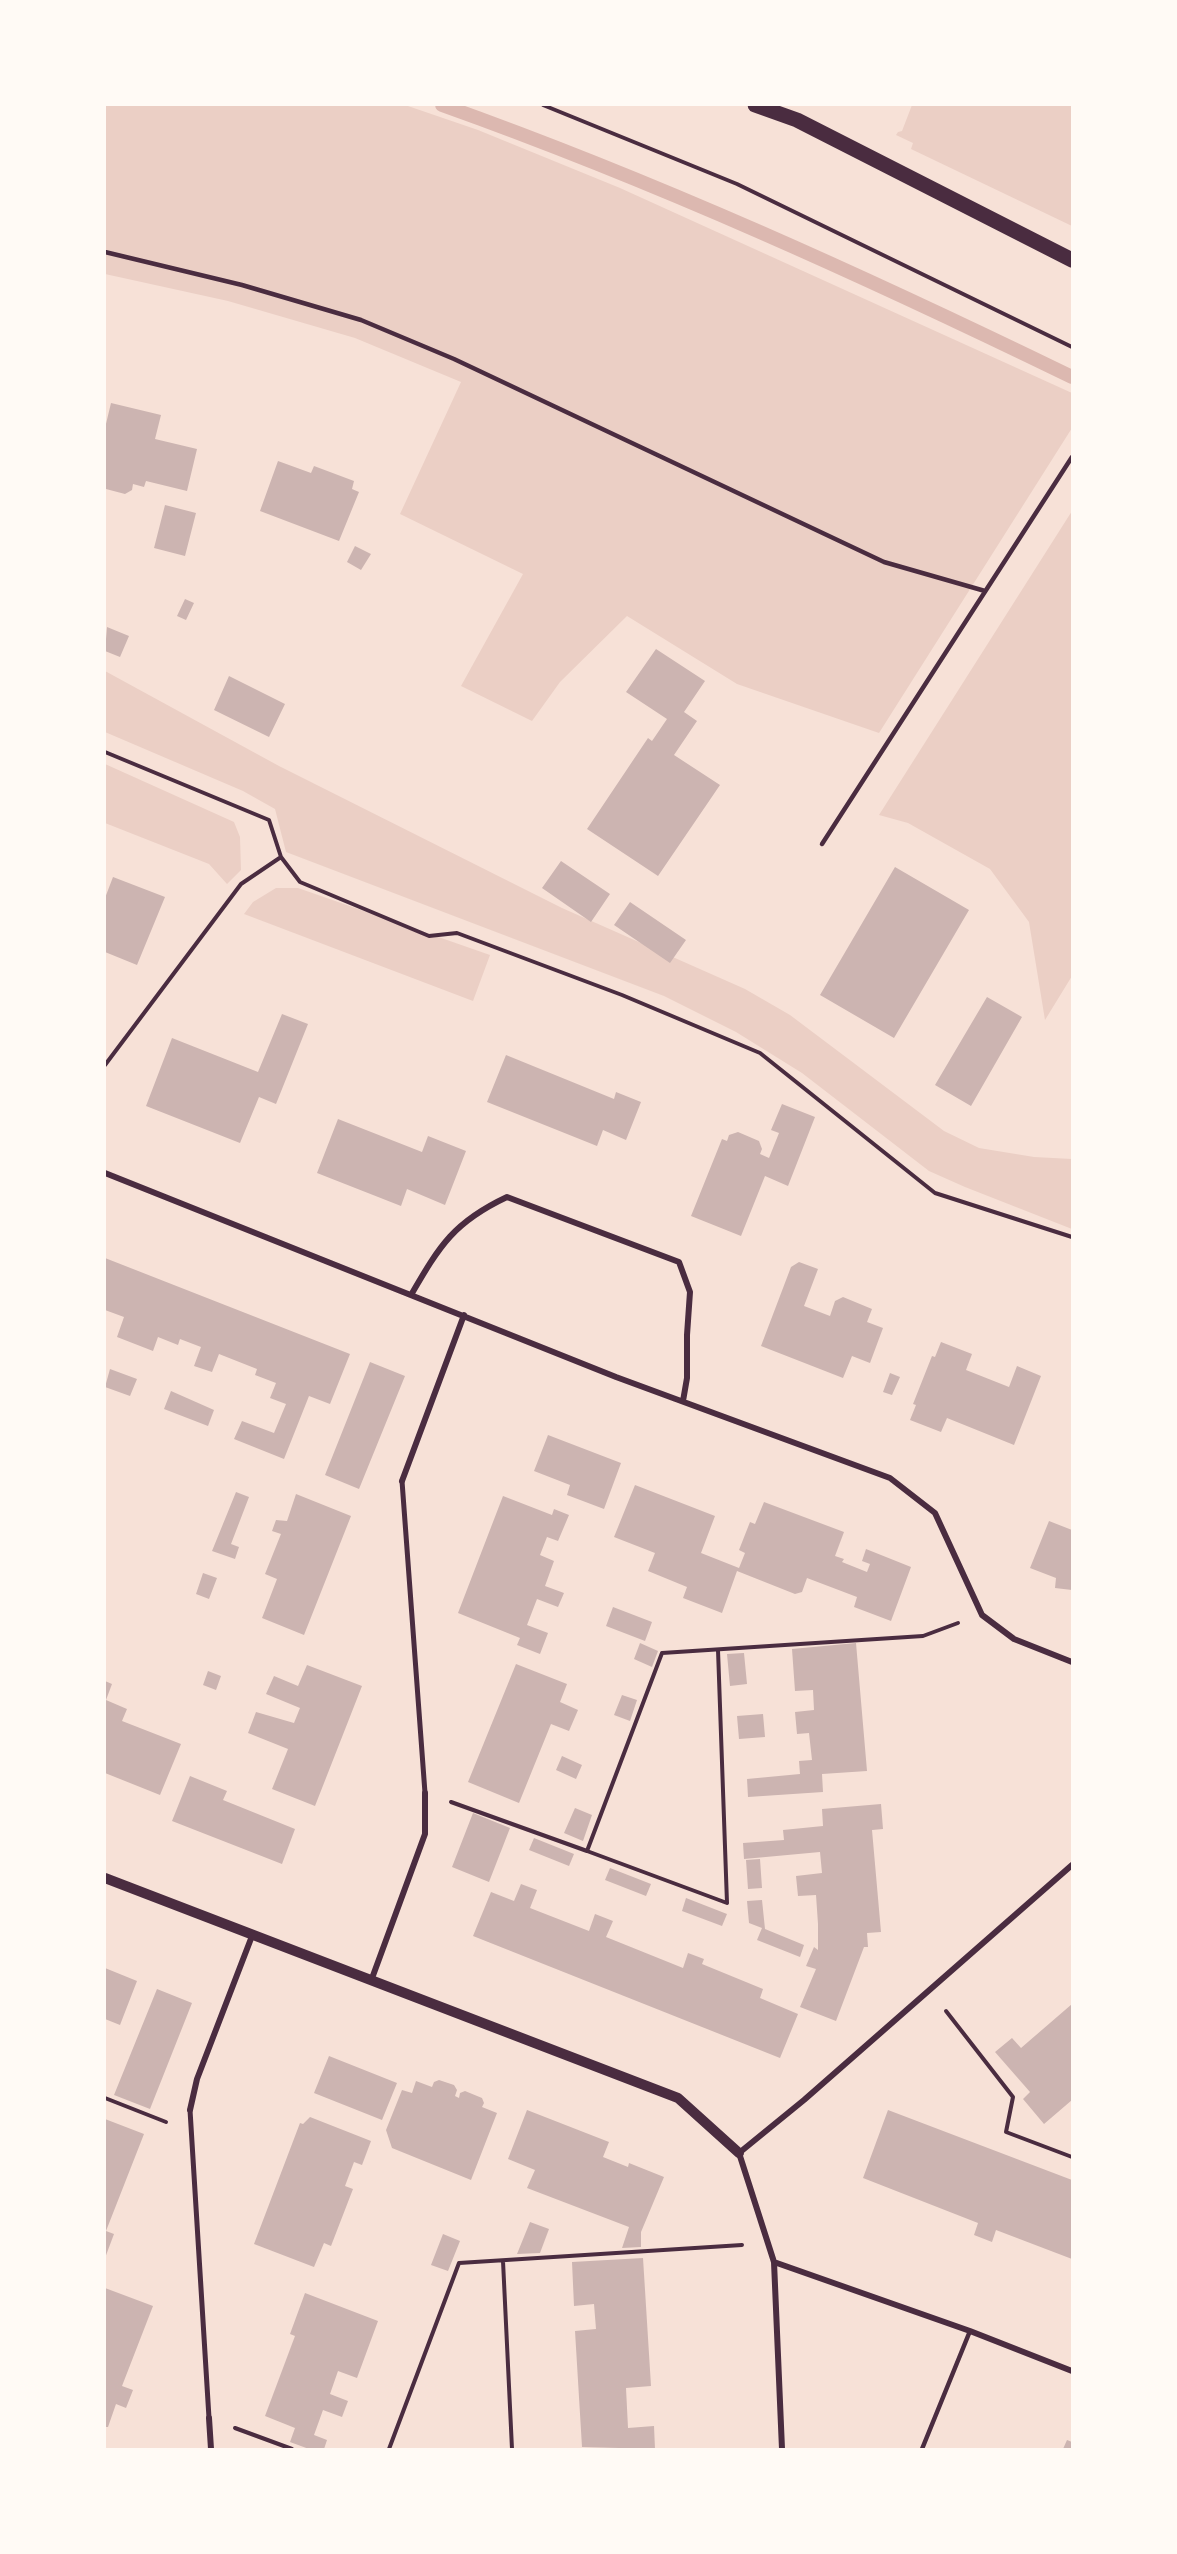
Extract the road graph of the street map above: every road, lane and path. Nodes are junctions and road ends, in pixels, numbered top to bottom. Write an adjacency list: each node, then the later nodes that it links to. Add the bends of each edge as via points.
1 (543, 105): 5 (path, via 736,184)
2 (755, 105): 4 (main road, via 797,120)
3 (105, 252): 7 (lane, via 242,285 361,320 454,359 884,562)
4 (1072, 260)
5 (1072, 347)
6 (1072, 457): 7 (lane)
7 (985, 591): 9 (lane)
8 (105, 752): 10 (path, via 269,820)
9 (822, 844)
10 (281, 857): 11 (path, via 241,884); 13 (path, via 300,882 429,936 457,933 622,995 760,1053 935,1193)
11 (105, 1065)
12 (105, 1173): 14 (street)
13 (1072, 1237)
14 (411, 1295): 15 (street); 16 (street, via 453,1231 485,1207 507,1197 679,1262 690,1292)
15 (464, 1315): 16 (street); 17 (street)
16 (683, 1401): 18 (street, via 890,1478 935,1512)
17 (402, 1481): 21 (street)
18 (982, 1615): 19 (path, via 923,1636); 20 (street, via 1014,1639)
19 (718, 1650): 22 (path, via 662,1653); 22 (path, via 727,1904)
20 (1072, 1662)
21 (425, 1793): 22 (path); 26 (street, via 425,1834)
22 (587, 1851)
23 (1072, 1865): 27 (street)
24 (105, 1878): 25 (street)
25 (252, 1936): 26 (street); 29 (street, via 197,2079)
26 (371, 1981): 31 (street, via 678,2098)
27 (930, 1989): 31 (street); 32 (path, via 1013,2097 1006,2132)
28 (105, 2098): 30 (path)
29 (190, 2110): 30 (street)
30 (192, 2132): 38 (street)
31 (739, 2153): 33 (street)
32 (1072, 2157)
33 (768, 2243): 34 (path); 35 (street)
34 (503, 2261): 41 (path, via 459,2263); 42 (path)
35 (774, 2262): 36 (street); 43 (street)
36 (970, 2331): 37 (street); 44 (lane)
37 (1072, 2371)
38 (209, 2418): 39 (street); 40 (path)
39 (211, 2449)
40 (292, 2449)
41 (388, 2449)
42 (512, 2449)
43 (782, 2449)
44 (922, 2449)

